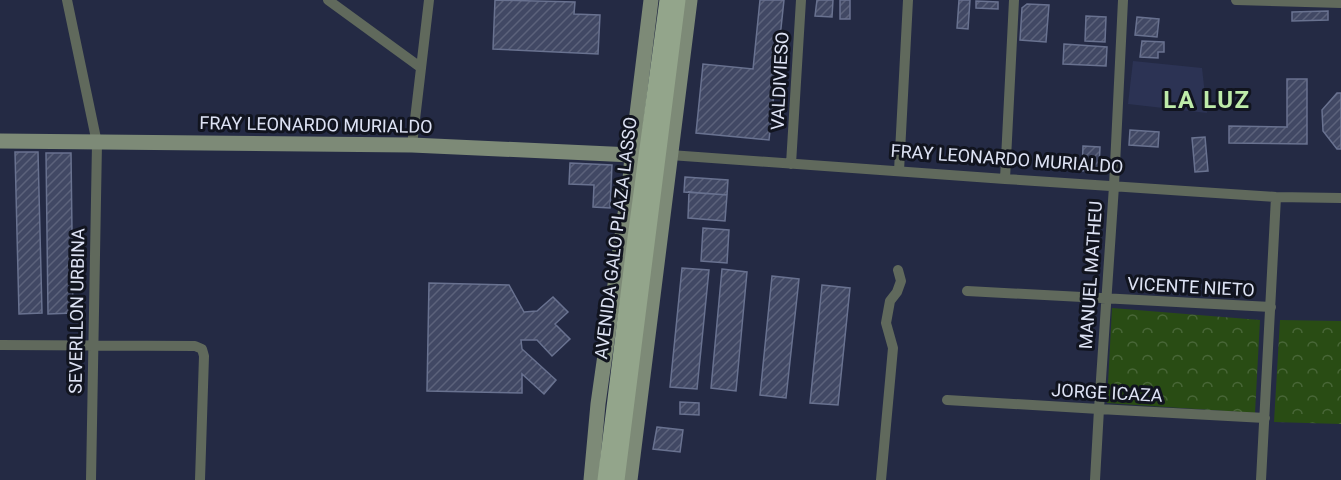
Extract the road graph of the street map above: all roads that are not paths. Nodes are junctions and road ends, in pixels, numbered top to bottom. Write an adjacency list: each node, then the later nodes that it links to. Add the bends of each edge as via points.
1 (67, 0): 17 (street, SEVERLLON URBINA)
2 (328, 0): 15 (street)
3 (429, 0): 15 (street)
4 (651, 0): 19 (main road, AVENIDA GALO PLAZA LASSO)
5 (667, 0): 39 (main road, AVENIDA GALO PLAZA LASSO)
6 (678, 0): 40 (main road, AVENIDA GALO PLAZA LASSO)
7 (690, 0): 20 (main road)
8 (801, 0): 21 (street, VALDIVIESO)
9 (908, 0): 22 (street)
10 (1014, 0): 23 (street)
11 (1123, 0): 24 (street, MANUEL MATHEU)
12 (1236, 0): 13 (street)
13 (1316, 1): 14 (street)
14 (1341, 3)
15 (420, 67): 18 (street)
16 (0, 141): 17 (main road, FRAY LEONARDO MURIALDO)
17 (97, 143): 18 (main road, FRAY LEONARDO MURIALDO); 32 (street, SEVERLLON URBINA)
18 (412, 145): 19 (main road, FRAY LEONARDO MURIALDO)
19 (632, 155): 38 (main road, AVENIDA GALO PLAZA LASSO)
20 (670, 155): 21 (street, FRAY LEONARDO MURIALDO); 41 (main road)
21 (791, 164): 22 (street, FRAY LEONARDO MURIALDO)
22 (899, 171): 23 (street, FRAY LEONARDO MURIALDO)
23 (1005, 179): 24 (street, FRAY LEONARDO MURIALDO)
24 (1114, 186): 25 (street, FRAY LEONARDO MURIALDO); 29 (street, MANUEL MATHEU)
25 (1276, 197): 26 (street, FRAY LEONARDO MURIALDO); 30 (street)
26 (1341, 198)
27 (898, 270): 42 (street, via 901,281 890,301 886,323 893,348)
28 (967, 291): 29 (street, VICENTE NIETO)
29 (1106, 299): 30 (street, VICENTE NIETO); 34 (street, MANUEL MATHEU)
30 (1270, 307): 35 (street)
31 (0, 345): 32 (street)
32 (93, 346): 36 (street, SEVERLLON URBINA); 37 (street, via 195,346 202,350)
33 (947, 400): 34 (street, JORGE ICAZA)
34 (1099, 409): 35 (street, JORGE ICAZA); 43 (street, MANUEL MATHEU)
35 (1265, 417): 44 (street)
36 (91, 480)
37 (200, 480)
38 (591, 480)
39 (605, 480)
40 (617, 480)
41 (630, 480)
42 (881, 480)
43 (1095, 480)
44 (1261, 480)

